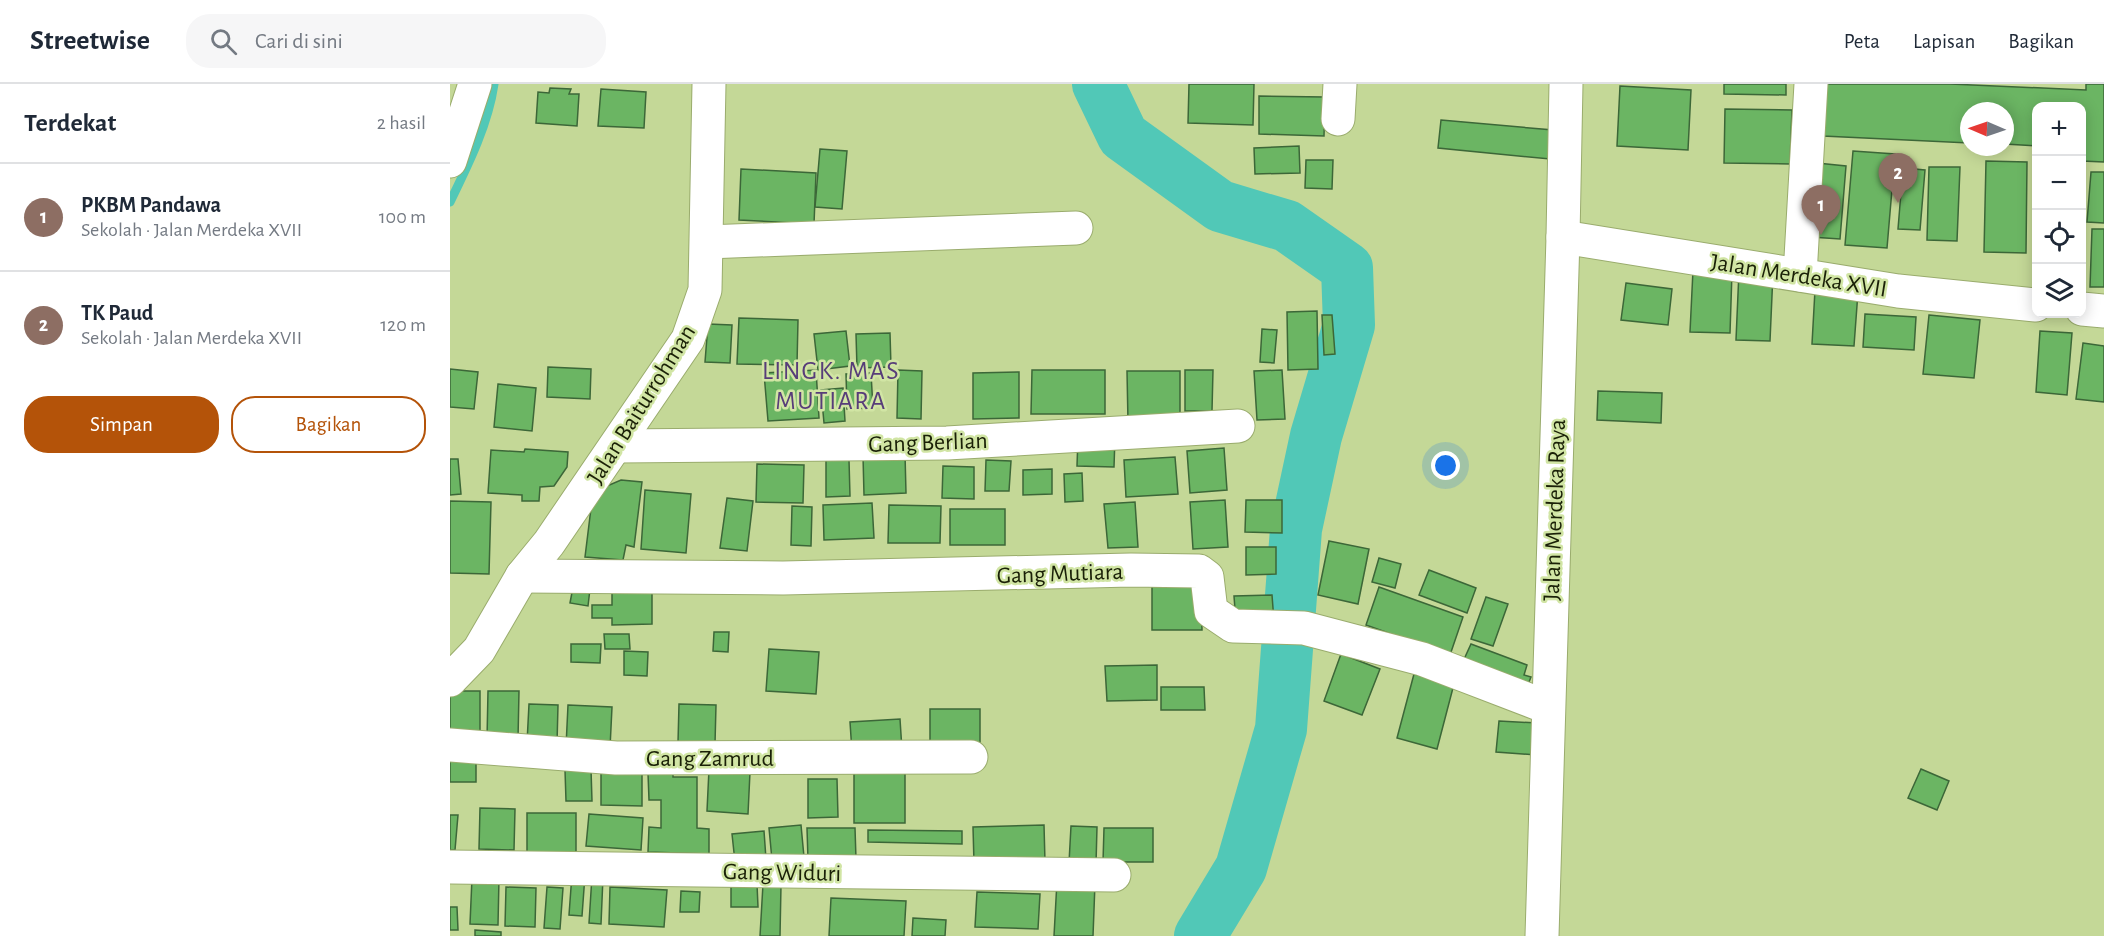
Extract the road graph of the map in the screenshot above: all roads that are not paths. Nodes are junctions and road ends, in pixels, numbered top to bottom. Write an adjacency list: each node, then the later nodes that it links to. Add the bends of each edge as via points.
1 (475, 84): 7 (street)
2 (709, 84): 10 (street, Jalan Baiturrohman)
3 (1340, 84): 6 (street)
4 (1566, 84): 9 (street, Jalan Merdeka Raya)
5 (1811, 84): 11 (street)
6 (1338, 119)
7 (450, 161)
8 (1076, 228): 10 (street)
9 (1563, 237): 11 (street, Jalan Merdeka XVII); 19 (street, Jalan Merdeka Raya)
10 (707, 242): 16 (street, Jalan Baiturrohman, via 705,290 688,339)
11 (1800, 275): 12 (street, Jalan Merdeka XVII, via 1898,291)
12 (2032, 304)
13 (2086, 309): 14 (street)
14 (2104, 311)
15 (1238, 426): 16 (street, Gang Berlian, via 947,443)
16 (617, 446): 17 (street, Jalan Baiturrohman)
17 (522, 576): 18 (street, Jalan Baiturrohman, via 480,650); 19 (street, Gang Mutiara, via 783,578 1199,571 1207,577 1211,611 1233,626 1304,628 1422,659)
18 (450, 680)
19 (1547, 707): 24 (street, Jalan Merdeka Raya)
20 (450, 746): 21 (street, Gang Zamrud, via 616,758)
21 (971, 757)
22 (450, 867): 23 (street, Gang Widuri)
23 (1114, 875)
24 (1542, 936)

